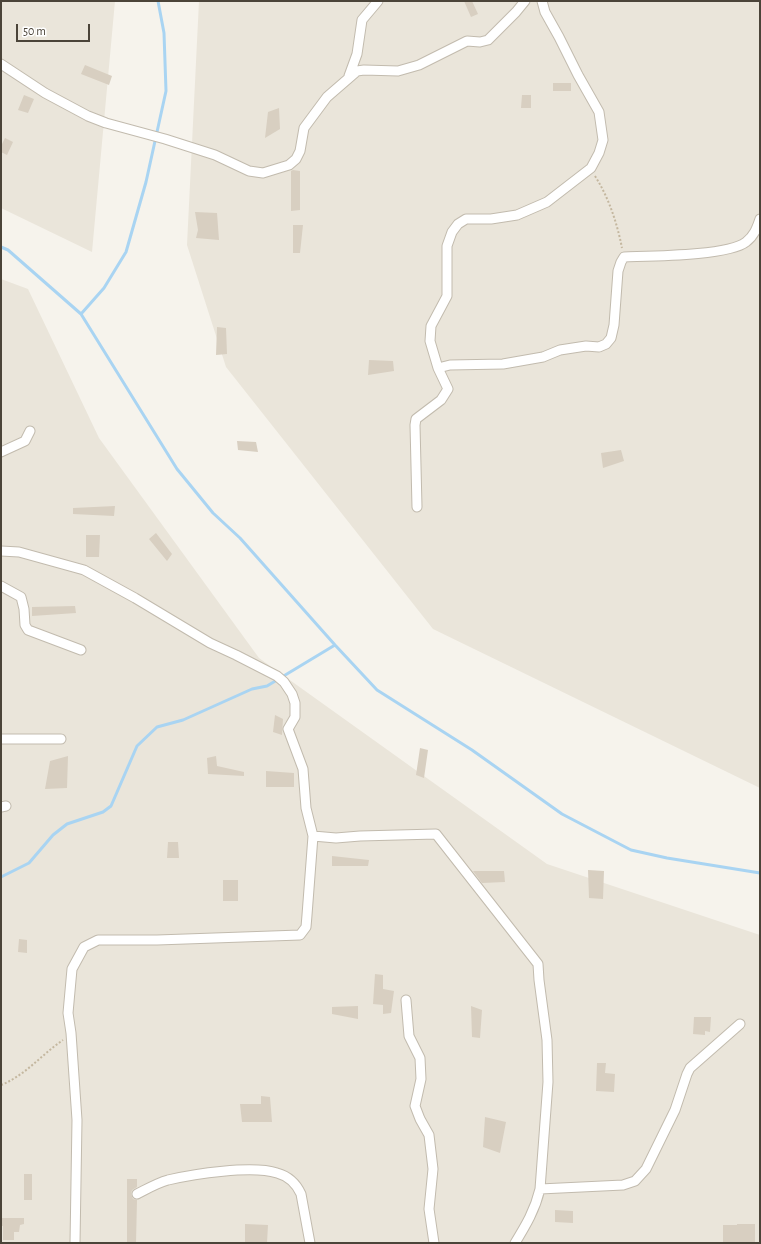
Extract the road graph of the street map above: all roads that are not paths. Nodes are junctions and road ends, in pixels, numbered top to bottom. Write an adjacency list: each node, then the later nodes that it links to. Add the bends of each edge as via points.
1 (378, 1): 5 (street, via 362,20 357,54)
2 (525, 1): 5 (street, via 488,40 467,41 420,65 398,71 364,70 356,71)
3 (542, 1): 7 (street, via 545,12 578,76 600,112 603,140 591,168 547,202 517,215 466,219 452,232 447,246 447,296 431,326 430,341)
4 (1, 64): 5 (street, via 44,93 88,116 215,155 257,173 289,165 296,159 304,128 327,97)
5 (350, 76)
6 (760, 219): 7 (street, via 754,235 745,243 730,248 699,253 624,257 618,271 611,338 599,348 586,346 560,350 543,357 503,364 450,364)
7 (438, 368): 10 (street, via 448,389 441,400 416,419 415,425)
8 (30, 431): 9 (street, via 25,441)
9 (1, 452)
10 (417, 507)
11 (1, 552): 16 (street, via 19,552 84,570 210,643 277,676 296,703 295,717 288,729 303,769 306,808)
12 (1, 586): 13 (street, via 21,597 28,630)
13 (81, 650)
14 (1, 739): 15 (street)
15 (61, 739)
16 (313, 836): 19 (street, via 336,838 436,834 538,964 548,1040 548,1082); 21 (street, via 308,915 306,927 300,935 98,940 84,947 72,969 68,1013 76,1120)
17 (406, 1000): 23 (street, via 409,1036 420,1058 421,1079 415,1106 429,1136 433,1169 429,1209)
18 (740, 1024): 19 (street, via 690,1068 669,1123 646,1169 635,1180 623,1185)
19 (540, 1189): 24 (street, via 537,1204)
20 (137, 1194): 22 (street, via 168,1180 197,1175 242,1170 274,1172 287,1177 298,1186)
21 (75, 1243)
22 (310, 1243)
23 (434, 1243)
24 (514, 1243)

